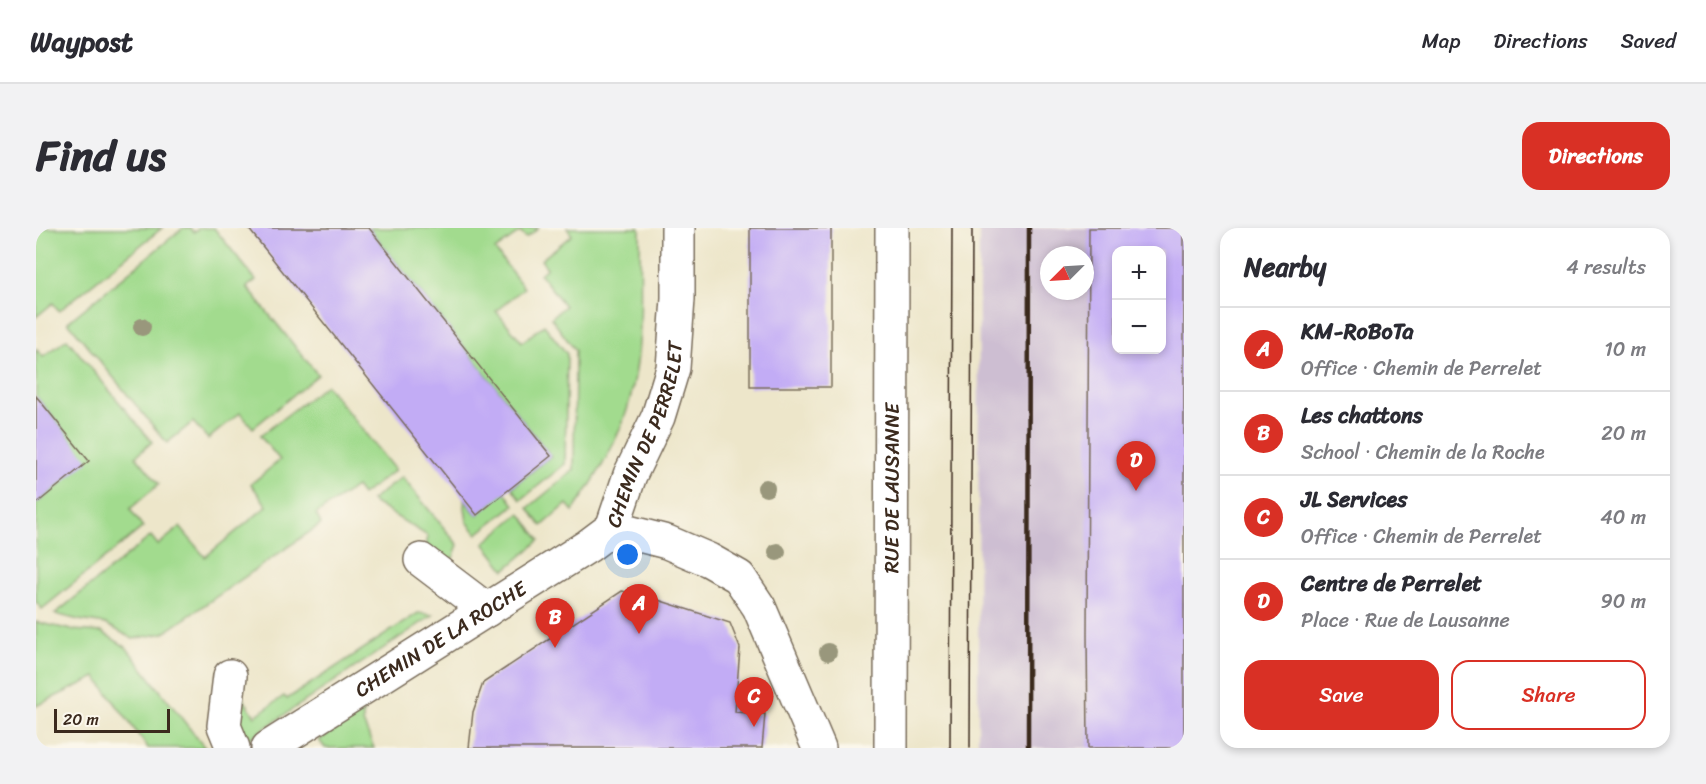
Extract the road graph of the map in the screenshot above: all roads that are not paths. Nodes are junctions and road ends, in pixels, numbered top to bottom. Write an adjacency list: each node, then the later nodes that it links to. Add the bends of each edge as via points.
1 (678, 228): 3 (street, CHEMIN DE PERRELET, via 673,368 658,417 630,475)
2 (892, 228): 10 (street, RUE DE LAUSANNE)
3 (612, 528): 5 (street, CHEMIN DE LA ROCHE); 9 (street, CHEMIN DE PERRELET, via 667,543 739,577 759,607)
4 (421, 560): 5 (street)
5 (487, 610): 8 (street, CHEMIN DE LA ROCHE)
6 (230, 676): 7 (street, via 224,726)
7 (233, 748)
8 (268, 748)
9 (819, 748)
10 (891, 748)

